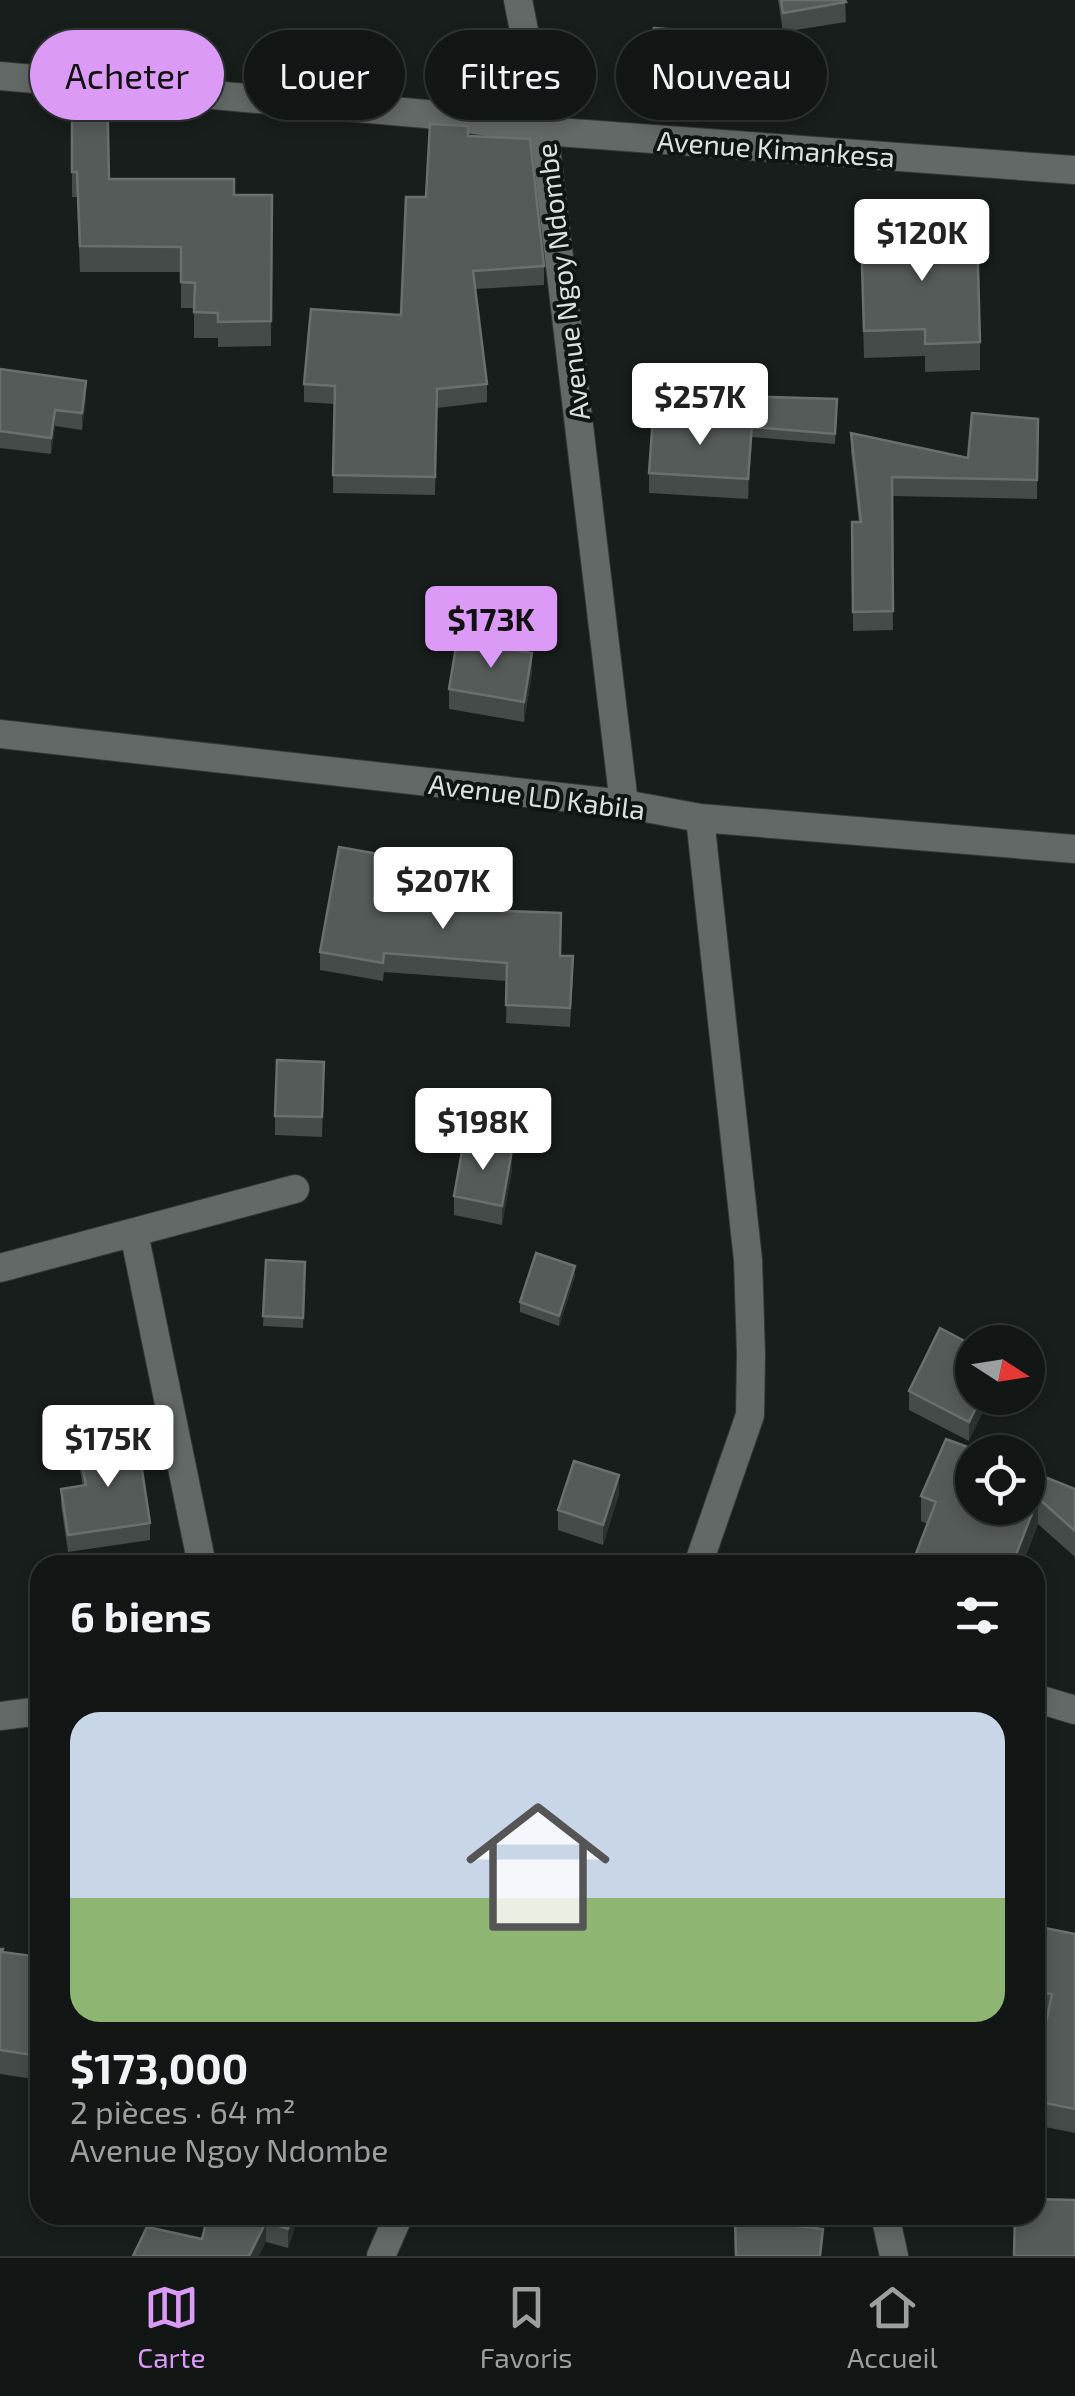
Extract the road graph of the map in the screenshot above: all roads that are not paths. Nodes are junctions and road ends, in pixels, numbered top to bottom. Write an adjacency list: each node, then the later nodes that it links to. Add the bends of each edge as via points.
1 (518, 0): 3 (street, Avenue Ngoy Ndombe)
2 (0, 76): 3 (street, Avenue Kimankesa, via 448,116)
3 (544, 132): 4 (street, Avenue Kimankesa); 6 (street, Avenue Ngoy Ndombe)
4 (1075, 170)
5 (0, 734): 6 (street, Avenue LD Kabila)
6 (624, 804): 7 (street, Avenue LD Kabila)
7 (700, 818): 8 (street, Avenue LD Kabila); 13 (street, via 748,1260 751,1354 750,1415)
8 (1075, 849)
9 (296, 1189): 10 (street)
10 (134, 1234): 11 (street); 12 (street)
11 (0, 1268)
12 (200, 1555)
13 (701, 1555)
14 (1045, 1701): 15 (street)
15 (1075, 1710)
16 (30, 1712): 17 (street)
17 (0, 1716)
18 (395, 2225): 20 (street)
19 (887, 2225): 21 (street)
20 (381, 2256)
21 (894, 2256)

